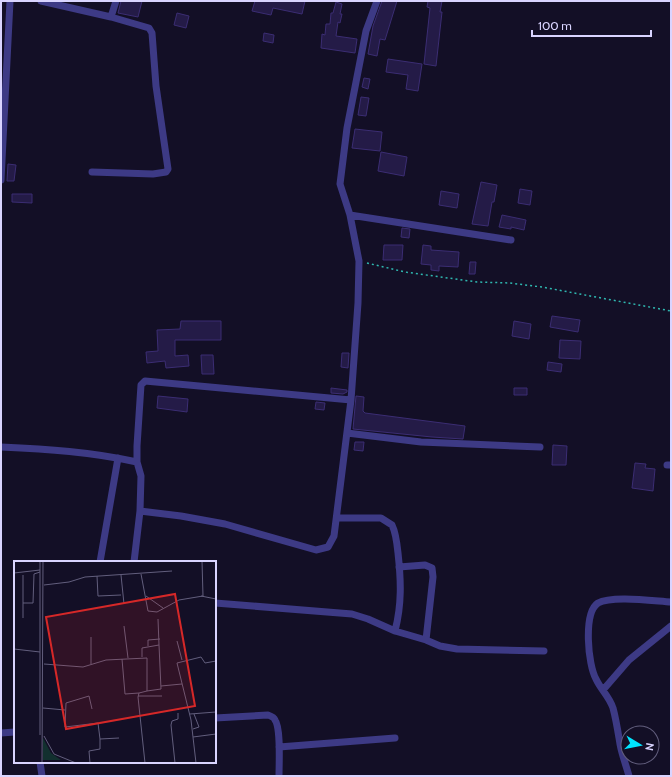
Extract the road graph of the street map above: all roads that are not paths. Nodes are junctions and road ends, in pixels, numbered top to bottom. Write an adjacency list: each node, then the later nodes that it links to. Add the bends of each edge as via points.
1 (10, 1): 7 (street)
2 (41, 1): 5 (street)
3 (116, 1): 5 (street)
4 (377, 1): 8 (street, via 366,31 347,128 340,184)
5 (111, 17): 6 (street, via 152,30 156,86 168,169 166,172 153,174)
6 (92, 172)
7 (1, 180)
8 (350, 215): 9 (street); 10 (street, via 359,261)
9 (511, 240)
10 (351, 400): 11 (street); 15 (street, via 145,382 141,385)
11 (347, 433): 13 (street, via 443,443); 17 (street)
12 (1, 447): 14 (street, via 59,450)
13 (540, 447)
14 (118, 458): 15 (street); 18 (street)
15 (137, 462): 16 (street, via 141,476)
16 (140, 511): 17 (street, via 225,524 316,550 331,542); 19 (street)
17 (337, 518): 20 (street, via 381,518 388,521 394,528)
18 (100, 561)
19 (134, 561)
20 (399, 567): 24 (street, via 401,604); 25 (street, via 425,565 432,568)
21 (671, 602): 27 (street, via 604,601 593,608 589,626 589,649 595,679)
22 (216, 604): 24 (street, via 352,614)
23 (671, 626): 27 (street, via 629,660)
24 (395, 631): 25 (street)
25 (426, 640): 26 (street, via 457,649)
26 (544, 651)
27 (603, 690): 36 (street, via 613,707)
28 (216, 718): 32 (street, via 268,715 273,717 276,721)
29 (14, 732): 30 (street)
30 (1, 733)
31 (395, 738): 32 (street)
32 (279, 747): 35 (street)
33 (40, 763): 34 (street)
34 (42, 776)
35 (279, 776)
36 (629, 776)

